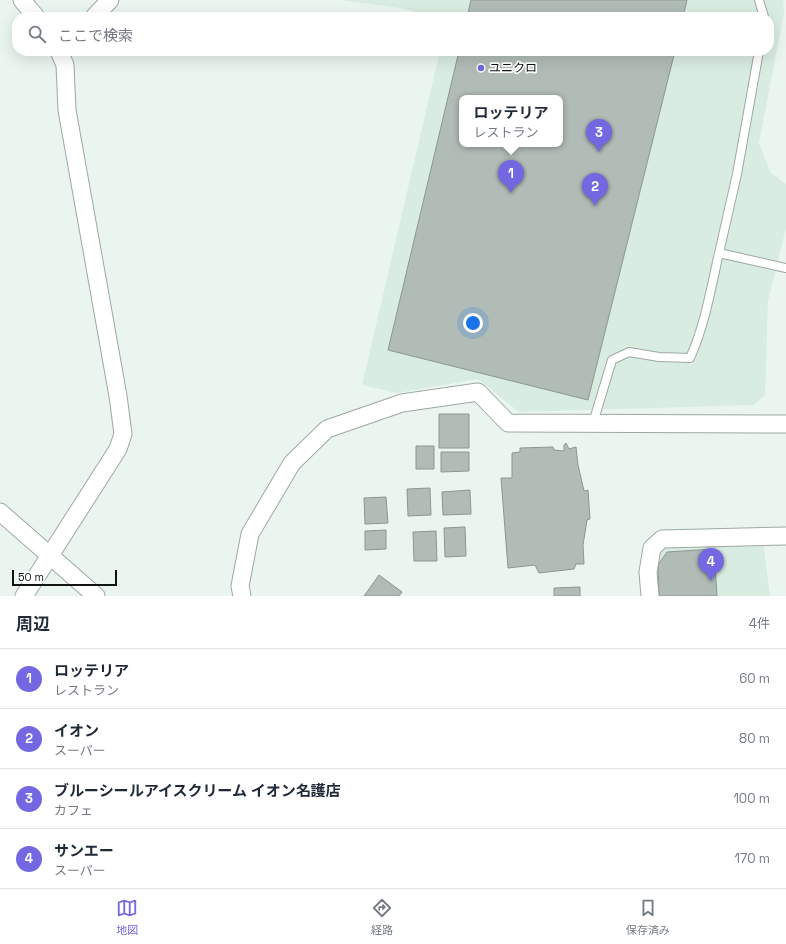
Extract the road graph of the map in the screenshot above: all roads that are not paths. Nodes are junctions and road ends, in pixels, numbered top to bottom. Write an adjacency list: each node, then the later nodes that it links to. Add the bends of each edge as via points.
1 (22, 0): 4 (street)
2 (110, 0): 5 (street)
3 (759, 0): 6 (lane)
4 (32, 12)
5 (99, 12)
6 (763, 12)
7 (65, 56): 15 (street, via 67,110 123,434 118,449)
8 (758, 56): 9 (lane, via 737,174)
9 (719, 253): 10 (lane); 11 (lane, via 697,342 690,358 659,357 629,352 612,360)
10 (786, 268)
11 (593, 423): 12 (street); 18 (street, via 508,423 478,392 402,403 327,429 292,463 250,534 240,586)
12 (786, 424)
13 (0, 512): 15 (street)
14 (786, 536): 19 (street, via 662,539 652,548 648,572)
15 (50, 554): 16 (street); 17 (street)
16 (24, 596)
17 (96, 596)
18 (242, 596)
19 (650, 596)

